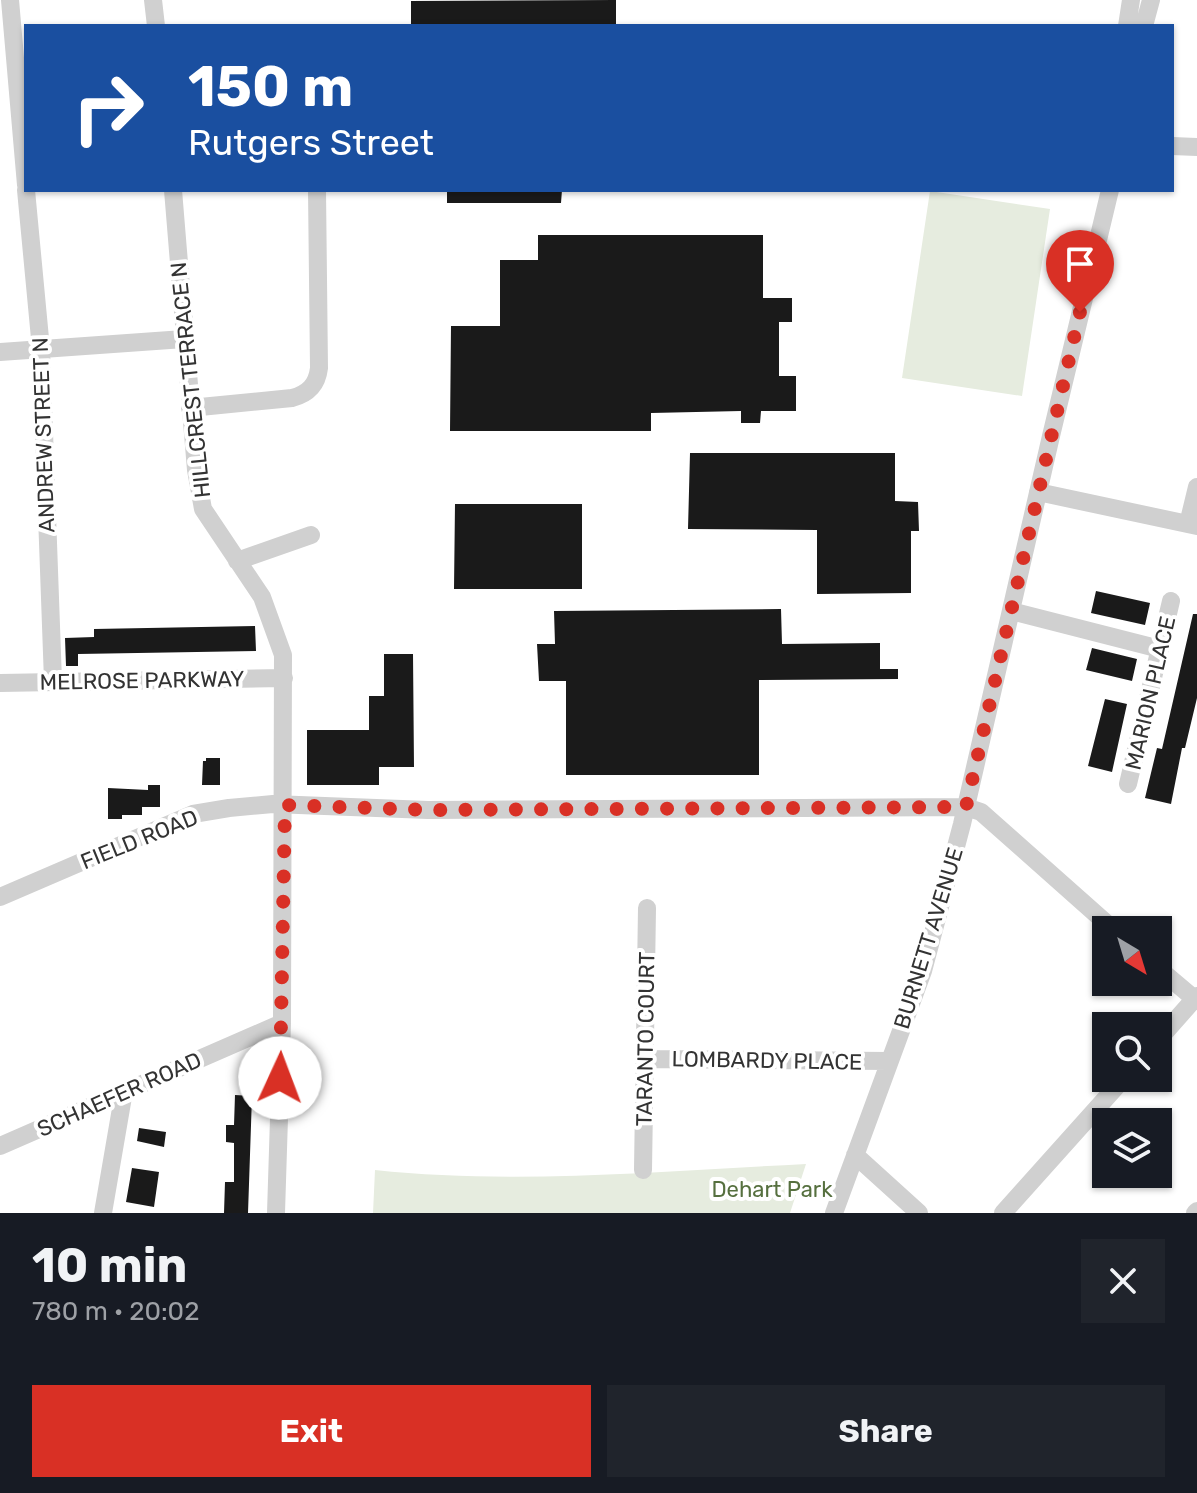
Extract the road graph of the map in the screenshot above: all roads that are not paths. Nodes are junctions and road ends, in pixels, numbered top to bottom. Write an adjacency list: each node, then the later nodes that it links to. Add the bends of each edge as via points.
1 (10, 0): 10 (street, ANDREW STREET N)
2 (153, 0): 5 (street)
3 (1131, 0): 6 (street)
4 (1151, 0): 7 (street)
5 (156, 24)
6 (1127, 24)
7 (1145, 24)
8 (1174, 146): 9 (street)
9 (1197, 147)
10 (24, 164)
11 (26, 192): 16 (street, ANDREW STREET N)
12 (173, 192): 15 (street, HILLCREST TERRACE N)
13 (317, 192): 18 (street, via 315,384 292,398)
14 (1110, 192): 20 (street, BURNETT AVENUE)
15 (184, 339): 16 (street); 18 (street, HILLCREST TERRACE N)
16 (41, 349): 17 (street); 28 (street, ANDREW STREET N)
17 (0, 352)
18 (190, 408): 23 (street, HILLCREST TERRACE N, via 203,509)
19 (1197, 487): 21 (street)
20 (1038, 492): 21 (street); 25 (street, BURNETT AVENUE)
21 (1193, 525)
22 (311, 535): 23 (street)
23 (237, 561): 27 (street, HILLCREST TERRACE N, via 262,597 281,644)
24 (1171, 601): 26 (street, MARION PLACE)
25 (1011, 611): 26 (street); 32 (street, BURNETT AVENUE)
26 (1160, 649): 30 (street, MARION PLACE)
27 (284, 678): 28 (street, MELROSE PARKWAY); 31 (street, HILLCREST TERRACE N)
28 (53, 681): 29 (street, MELROSE PARKWAY)
29 (0, 683)
30 (1128, 784)
31 (285, 805): 32 (street, FIELD ROAD, via 428,810); 33 (street, FIELD ROAD, via 193,814); 38 (street, HILLCREST TERRACE N)
32 (966, 807): 35 (street, via 981,812); 41 (street, BURNETT AVENUE, via 923,971)
33 (0, 897)
34 (647, 908): 40 (street, TARANTO COURT)
35 (1098, 916)
36 (1172, 979): 37 (street)
37 (1196, 999): 39 (street)
38 (282, 1023): 42 (street, SCHAEFER ROAD); 48 (street, HILLCREST TERRACE N)
39 (1172, 1025)
40 (646, 1059): 41 (street, LOMBARDY PLACE); 46 (street, TARANTO COURT)
41 (889, 1061): 45 (street, BURNETT AVENUE)
42 (124, 1091): 44 (street, SCHAEFER ROAD); 47 (street)
43 (1111, 1092): 51 (street)
44 (0, 1146)
45 (855, 1155): 49 (street, BURNETT AVENUE); 50 (street)
46 (643, 1170)
47 (103, 1213)
48 (276, 1213)
49 (834, 1213)
50 (919, 1213)
51 (1003, 1213)

